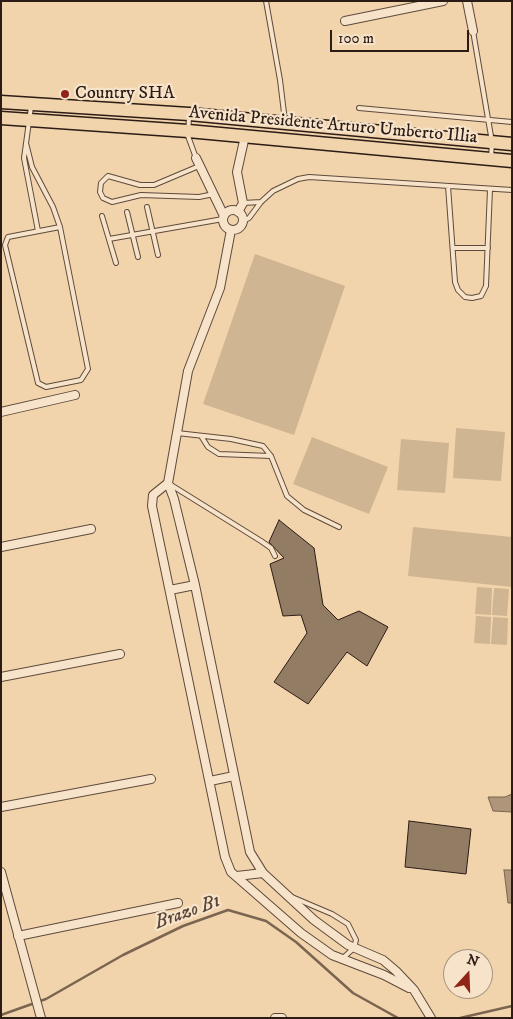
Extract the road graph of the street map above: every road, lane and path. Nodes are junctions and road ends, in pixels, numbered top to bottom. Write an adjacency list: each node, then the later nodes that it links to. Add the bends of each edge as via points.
1 (266, 1): 14 (lane)
2 (443, 1): 4 (street)
3 (466, 1): 5 (street)
4 (345, 21)
5 (473, 31): 12 (lane)
6 (1, 102): 7 (main road, Avenida Presidente Arturo Umberto Illia)
7 (32, 104): 9 (main road, Avenida Presidente Arturo Umberto Illia); 11 (lane)
8 (359, 108): 12 (lane)
9 (189, 114): 14 (main road, Avenida Presidente Arturo Umberto Illia); 15 (lane)
10 (1, 118): 11 (main road, Avenida Presidente Arturo Umberto Illia)
11 (28, 120): 15 (main road, Avenida Presidente Arturo Umberto Illia); 18 (lane)
12 (488, 121): 13 (lane); 17 (lane)
13 (512, 122)
14 (285, 123): 17 (main road, Avenida Presidente Arturo Umberto Illia)
15 (188, 131): 16 (main road, Avenida Presidente Arturo Umberto Illia); 22 (lane)
16 (245, 136): 20 (main road, Avenida Presidente Arturo Umberto Illia); 28 (street, via 237,172)
17 (492, 142): 19 (main road, Avenida Presidente Arturo Umberto Illia); 20 (lane)
18 (26, 143): 35 (lane, via 32,167); 37 (lane, via 24,158)
19 (512, 144)
20 (491, 158): 21 (main road, Avenida Presidente Arturo Umberto Illia)
21 (512, 161)
22 (198, 162): 26 (street); 26 (lane, via 154,185 108,176 101,183 100,192 103,198 112,202 141,195 199,197)
23 (448, 186): 24 (lane); 27 (lane, via 309,177 278,189); 41 (lane)
24 (490, 189): 25 (lane); 42 (lane)
25 (512, 190)
26 (214, 194): 33 (street)
27 (260, 202): 28 (lane); 34 (lane)
28 (243, 203): 31 (street)
29 (147, 207): 38 (lane)
30 (127, 212): 39 (lane)
31 (238, 212): 33 (street, via 232,210); 34 (street)
32 (102, 216): 40 (lane)
33 (223, 218): 36 (street, via 224,225); 38 (lane)
34 (242, 222): 36 (street, via 240,228)
35 (60, 227): 37 (lane); 37 (lane, via 88,369 81,380 46,387 38,383 5,245 8,237)
36 (231, 230): 48 (street, via 220,288 190,364)
37 (38, 231)
38 (153, 232): 39 (lane); 43 (lane)
39 (133, 236): 40 (lane); 44 (lane)
40 (109, 239): 45 (lane)
41 (453, 248): 42 (lane); 42 (lane, via 458,290 465,297 472,298 481,296 484,290)
42 (488, 248)
43 (158, 255)
44 (138, 257)
45 (116, 262)
46 (75, 395): 47 (street)
47 (1, 412)
48 (178, 433): 49 (lane); 51 (street)
49 (202, 436): 50 (lane, via 252,442 263,446); 50 (lane, via 208,447 219,454)
50 (271, 456): 52 (lane, via 292,502)
51 (168, 483): 55 (lane, via 261,540); 56 (street); 57 (street, via 153,495 152,506)
52 (339, 527)
53 (91, 530): 54 (street)
54 (1, 547)
55 (275, 556)
56 (195, 585): 57 (street); 60 (street)
57 (170, 590): 62 (street)
58 (120, 654): 59 (street)
59 (1, 677)
60 (234, 776): 62 (street); 65 (street, via 250,852)
61 (151, 779): 63 (street)
62 (210, 781): 66 (street, via 225,856 231,872)
63 (1, 807)
64 (1, 872): 69 (street)
65 (262, 873): 66 (street); 67 (street)
66 (237, 876): 71 (street, via 301,933)
67 (287, 896): 70 (street); 70 (lane, via 309,903 348,924 356,940)
68 (178, 903): 69 (street)
69 (18, 936): 73 (street)
70 (354, 948): 71 (lane); 72 (street, via 383,960)
71 (342, 960): 72 (street)
72 (414, 990): 76 (street)
73 (41, 1014)
74 (275, 1018): 75 (street)
75 (282, 1018)
76 (431, 1018)

